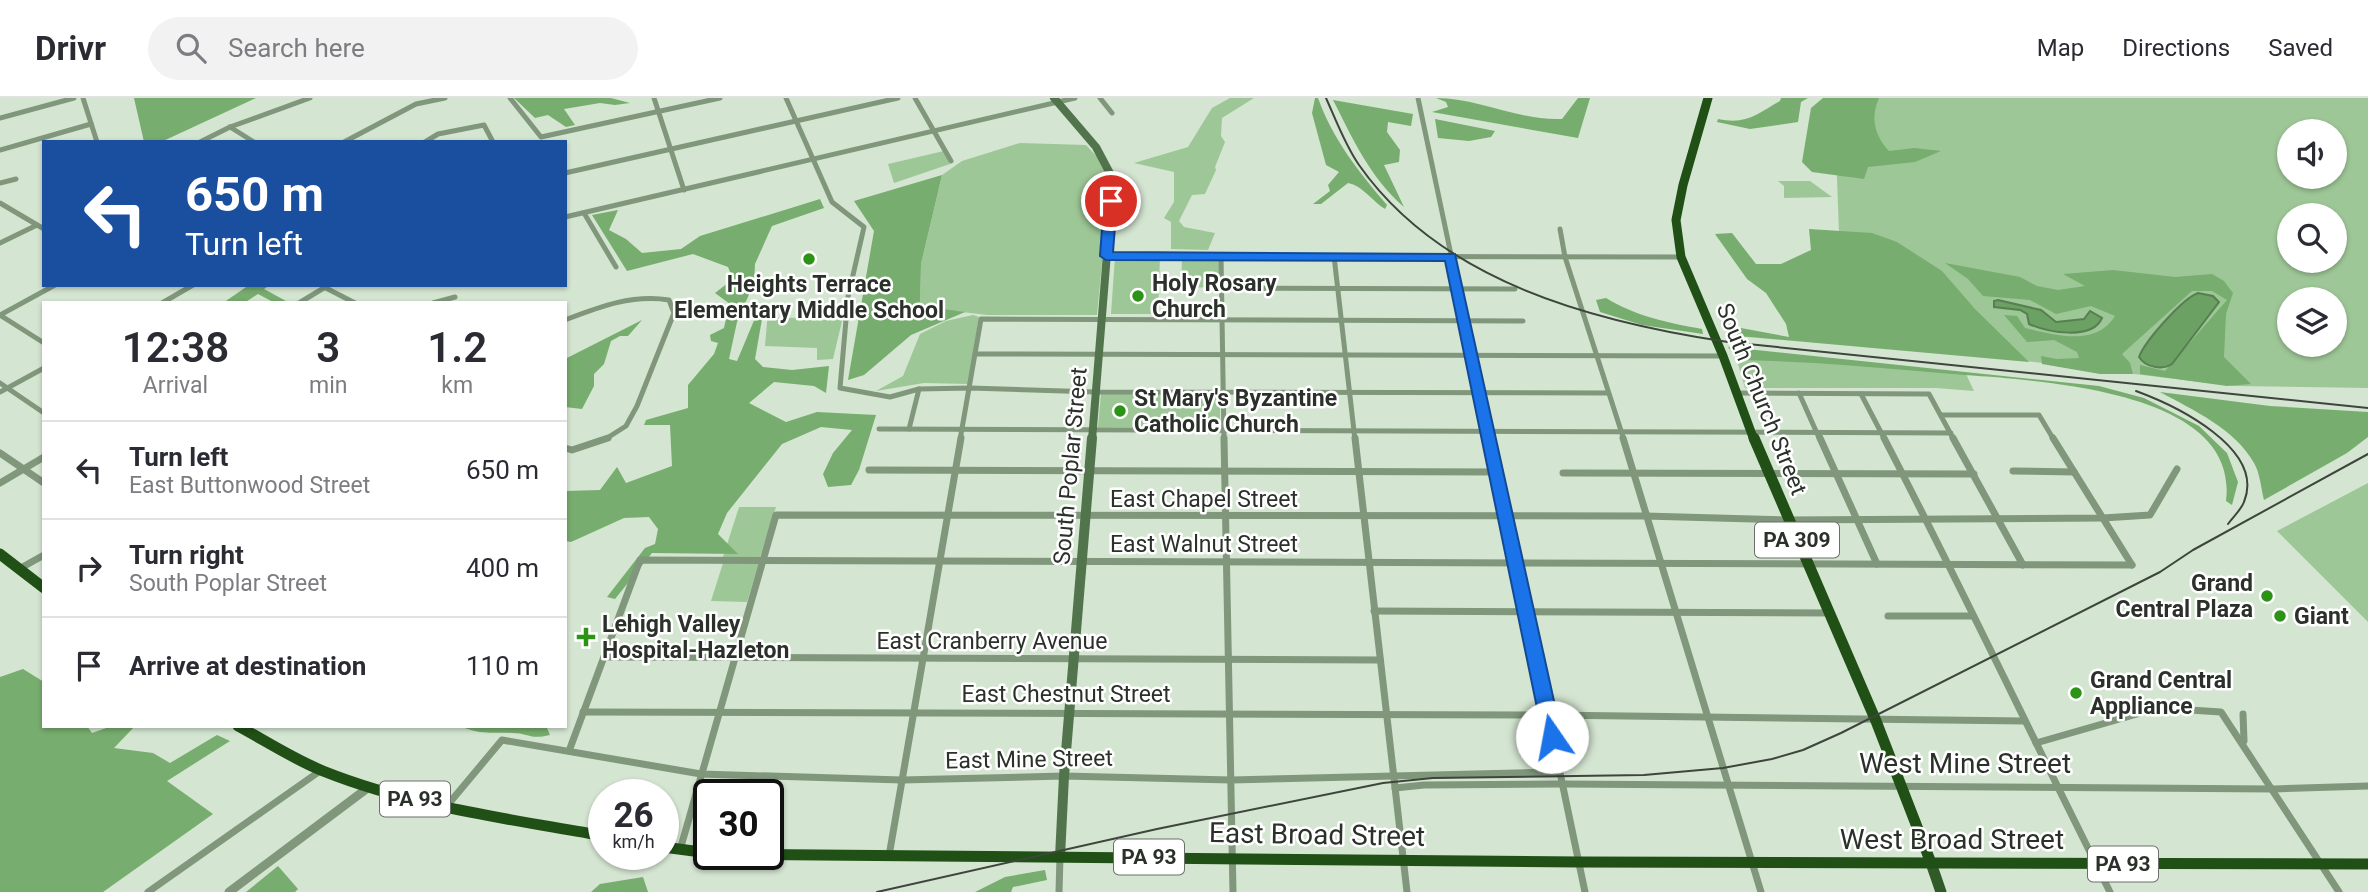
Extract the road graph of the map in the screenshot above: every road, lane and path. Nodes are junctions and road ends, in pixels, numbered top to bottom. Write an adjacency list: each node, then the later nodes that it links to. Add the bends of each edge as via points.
1 (74, 98): 18 (street)
2 (83, 98): 20 (street)
3 (310, 98): 21 (street)
4 (445, 98): 26 (street, via 416,104)
5 (510, 98): 16 (street, via 541,137)
6 (654, 98): 16 (street)
7 (720, 98): 16 (street)
8 (786, 98): 19 (street)
9 (898, 98): 19 (street)
10 (915, 98): 22 (street)
11 (1075, 98): 15 (street)
12 (1100, 98): 17 (street)
13 (1418, 98): 48 (street)
14 (1708, 98): 50 (highway, South Church Street / PA 309, via 1678,212)
15 (1056, 100): 22 (street); 45 (main road, South Poplar Street, via 1110,166 1113,178)
16 (659, 111): 29 (street)
17 (1112, 113)
18 (0, 118)
19 (796, 121): 29 (street); 31 (street)
20 (91, 124): 23 (street); 30 (street)
21 (230, 127): 24 (street); 25 (street)
22 (934, 131): 31 (street); 32 (street)
23 (96, 140)
24 (204, 140)
25 (251, 140)
26 (348, 140)
27 (428, 140): 28 (street, via 484,124)
28 (492, 140)
29 (671, 149): 33 (street); 36 (street)
30 (0, 150)
31 (813, 159): 36 (street); 84 (street, via 832,202 864,227 848,297 840,388 890,397)
32 (951, 161)
33 (567, 173)
34 (16, 179): 35 (street)
35 (0, 183)
36 (684, 190): 38 (street)
37 (0, 203): 41 (street)
38 (584, 213): 39 (street); 51 (street)
39 (567, 217)
40 (42, 221): 41 (street)
41 (36, 225): 42 (street); 44 (street)
42 (42, 228)
43 (1560, 229): 49 (street)
44 (0, 243)
45 (1106, 256): 46 (street); 67 (main road, South Poplar Street)
46 (1221, 256): 47 (street); 56 (street)
47 (1334, 256): 48 (street); 57 (street)
48 (1450, 257): 49 (street); 58 (street)
49 (1565, 257): 50 (street); 78 (street)
50 (1681, 257): 79 (highway, South Church Street / PA 309)
51 (617, 267)
52 (51, 287): 65 (street)
53 (190, 287): 61 (street)
54 (324, 287): 62 (street)
55 (328, 287): 63 (street)
56 (1221, 288): 57 (street); 68 (street)
57 (1338, 288): 58 (street); 69 (street)
58 (1457, 289): 59 (street); 70 (street)
59 (1515, 289)
60 (454, 296): 64 (street)
61 (166, 301)
62 (302, 301)
63 (352, 301)
64 (439, 301)
65 (0, 315): 72 (street)
66 (567, 319): 108 (street, via 655,296 669,300 674,313 625,426 607,439)
67 (1101, 320): 68 (street); 73 (street, via 981,319); 74 (main road, South Poplar Street)
68 (1222, 320): 69 (street); 75 (street)
69 (1341, 320): 70 (street); 76 (street)
70 (1464, 321): 71 (street); 77 (street)
71 (1523, 321)
72 (42, 342)
73 (975, 354): 74 (street); 83 (street)
74 (1098, 355): 75 (street); 86 (main road, South Poplar Street)
75 (1223, 355): 76 (street); 87 (street)
76 (1345, 355): 77 (street); 88 (street)
77 (1471, 356): 78 (street); 89 (street)
78 (1596, 356): 79 (street); 90 (street)
79 (1723, 356): 91 (highway, South Church Street / PA 309)
80 (42, 369): 82 (street)
81 (0, 383): 82 (street)
82 (8, 388): 85 (street); 94 (street)
83 (970, 388): 84 (street); 86 (street); 98 (street)
84 (919, 389): 97 (street)
85 (0, 392)
86 (1095, 392): 87 (street); 99 (main road, South Poplar Street)
87 (1223, 392): 88 (street); 100 (street)
88 (1349, 393): 89 (street); 101 (street)
89 (1479, 393): 90 (street); 102 (street)
90 (1607, 393): 103 (street)
91 (1735, 393): 92 (street); 104 (highway, South Church Street / PA 309)
92 (1800, 394): 93 (street); 105 (street)
93 (1861, 394): 95 (street, via 1929,394); 106 (street)
94 (42, 412)
95 (1941, 415): 107 (street); 120 (street, via 2039,415)
96 (879, 429): 97 (street)
97 (909, 429): 98 (street)
98 (962, 430): 99 (street); 114 (street)
99 (1092, 430): 100 (street); 115 (main road, South Poplar Street)
100 (1224, 430): 101 (street); 117 (street)
101 (1354, 431): 102 (street); 118 (street)
102 (1488, 431): 103 (street); 119 (street)
103 (1619, 432): 104 (street); 122 (street)
104 (1750, 432): 105 (street); 123 (highway, South Church Street / PA 309)
105 (1817, 432): 106 (street); 124 (street)
106 (1881, 433): 107 (street); 125 (street)
107 (1951, 433): 126 (street)
108 (567, 449)
109 (0, 453): 112 (street)
110 (42, 458): 112 (street)
111 (2177, 468): 135 (street, East Chapel Street, via 2150,515)
112 (23, 470): 127 (street); 128 (street)
113 (869, 470): 114 (street)
114 (955, 471): 115 (street); 129 (street)
115 (1089, 471): 117 (street); 130 (main road, South Poplar Street)
116 (2012, 471): 120 (street)
117 (1225, 472): 118 (street); 131 (street)
118 (1359, 472): 119 (street); 133 (street)
119 (1496, 472): 134 (street)
120 (2074, 472): 135 (street)
121 (1563, 473): 122 (street)
122 (1632, 473): 123 (street); 132 (street)
123 (1768, 474): 124 (street); 139 (highway, South Church Street / PA 309)
124 (1836, 474): 125 (street); 136 (street)
125 (1902, 474): 126 (street); 137 (street)
126 (1974, 474): 138 (street)
127 (42, 482)
128 (0, 483)
129 (948, 515): 130 (street, East Chapel Street); 142 (street, East Chapel Street, via 776,515); 143 (street)
130 (1085, 516): 131 (street, East Chapel Street); 144 (main road, South Poplar Street)
131 (1226, 516): 133 (street, East Chapel Street); 145 (street)
132 (1645, 516): 134 (street, East Chapel Street); 139 (street, East Chapel Street); 148 (street)
133 (1364, 517): 134 (street, East Chapel Street); 146 (street)
134 (1506, 517): 147 (street)
135 (2103, 518): 138 (street, East Chapel Street); 152 (street, East Walnut Street, via 2132,565)
136 (1856, 519): 137 (street, East Chapel Street); 139 (street, East Chapel Street); 150 (street)
137 (1926, 519): 138 (street, East Chapel Street); 151 (street)
138 (1998, 519): 152 (street)
139 (1788, 520): 149 (highway, South Church Street / PA 309)
140 (0, 554): 153 (highway)
141 (42, 556): 153 (street)
142 (763, 560): 143 (street, East Walnut Street); 161 (street, East Walnut Street, via 640,560); 162 (street)
143 (940, 561): 144 (street, East Walnut Street); 163 (street)
144 (1082, 561): 145 (street, East Walnut Street); 164 (main road, South Poplar Street)
145 (1227, 562): 146 (street, East Walnut Street); 165 (street)
146 (1369, 562): 147 (street, East Walnut Street); 155 (street)
147 (1515, 563): 148 (street, East Walnut Street); 156 (street)
148 (1660, 563): 149 (street, East Walnut Street); 157 (street)
149 (1808, 564): 150 (street, East Walnut Street); 158 (highway, South Church Street / PA 309)
150 (1877, 564): 151 (street, East Walnut Street)
151 (1950, 565): 152 (street, East Walnut Street); 160 (street)
152 (2023, 565)
153 (19, 569): 154 (highway)
154 (42, 586)
155 (1374, 611): 156 (street); 166 (street)
156 (1526, 612): 157 (street); 174 (street)
157 (1675, 612): 158 (street); 175 (street)
158 (1829, 613): 176 (highway, South Church Street / PA 309)
159 (1888, 616): 160 (street)
160 (1972, 616): 177 (street)
161 (604, 657): 162 (street, East Cranberry Avenue); 167 (street)
162 (735, 658): 163 (street, East Cranberry Avenue); 168 (street)
163 (923, 658): 164 (street, East Cranberry Avenue); 169 (street)
164 (1074, 659): 165 (street, East Cranberry Avenue); 171 (main road, South Poplar Street)
165 (1228, 660): 166 (street, East Cranberry Avenue); 172 (street)
166 (1380, 660): 173 (street)
167 (583, 712): 168 (street, East Chestnut Street); 181 (street)
168 (719, 712): 169 (street, East Chestnut Street); 184 (street)
169 (914, 713): 171 (street, East Chestnut Street); 187 (street)
170 (2243, 713): 180 (street)
171 (1069, 714): 172 (street, East Chestnut Street); 186 (main road, South Poplar Street)
172 (1229, 714): 173 (street, East Chestnut Street); 188 (street)
173 (1386, 715): 174 (street, East Chestnut Street); 185 (street)
174 (1548, 715): 175 (street, East Chestnut Street); 183 (street)
175 (1707, 718): 176 (street, East Chestnut Street); 190 (street)
176 (1876, 721): 177 (street, East Chestnut Street); 191 (highway, South Church Street / PA 309)
177 (2025, 722): 179 (street)
178 (242, 728): 182 (highway, PA 93)
179 (2036, 743): 180 (street, via 2158,708 2221,712); 192 (street)
180 (2243, 743): 196 (street)
181 (569, 751): 184 (street, East Mine Street); 197 (street, East Mine Street, via 502,740)
182 (322, 770): 194 (highway, PA 93); 212 (street)
183 (1559, 772): 185 (street, East Mine Street); 189 (street)
184 (701, 774): 187 (street, East Mine Street); 199 (street)
185 (1393, 774): 188 (street, East Mine Street); 195 (street)
186 (1064, 776): 187 (street, East Mine Street); 188 (street, East Mine Street); 203 (main road, South Poplar Street)
187 (902, 780): 202 (street)
188 (1231, 780): 204 (street)
189 (1562, 784): 190 (street, West Mine Street); 195 (street); 206 (street)
190 (1728, 785): 191 (street, West Mine Street); 207 (street)
191 (1900, 785): 192 (street, West Mine Street); 208 (highway, South Church Street / PA 309)
192 (2057, 786): 196 (street, West Mine Street); 209 (street)
193 (2368, 786): 196 (street, West Mine Street)
194 (369, 787): 197 (highway, PA 93); 213 (street)
195 (1395, 788): 205 (street)
196 (2274, 789): 211 (street)
197 (446, 807): 198 (highway, PA 93)
198 (588, 833)
199 (680, 850): 200 (highway)
200 (693, 851)
201 (784, 855): 202 (highway, East Broad Street / PA 93)
202 (889, 856): 203 (highway, East Broad Street / PA 93)
203 (1060, 857): 204 (highway, East Broad Street / PA 93); 214 (street)
204 (1234, 857): 205 (highway, East Broad Street / PA 93); 215 (street)
205 (1404, 860): 206 (highway, East Broad Street / PA 93); 216 (street)
206 (1579, 862): 207 (highway, West Broad Street / PA 93); 217 (street)
207 (1752, 862): 208 (highway, West Broad Street / PA 93); 218 (street)
208 (1931, 863): 209 (highway, West Broad Street / PA 93); 219 (main road, PA 309)
209 (2096, 864): 211 (highway, West Broad Street / PA 93); 220 (street)
210 (2368, 864): 211 (highway, West Broad Street / PA 93)
211 (2322, 865): 221 (street)
212 (148, 892)
213 (229, 892)
214 (1059, 892)
215 (1233, 892)
216 (1407, 892)
217 (1585, 892)
218 (1761, 892)
219 (1941, 892)
220 (2110, 892)
221 (2339, 892)

